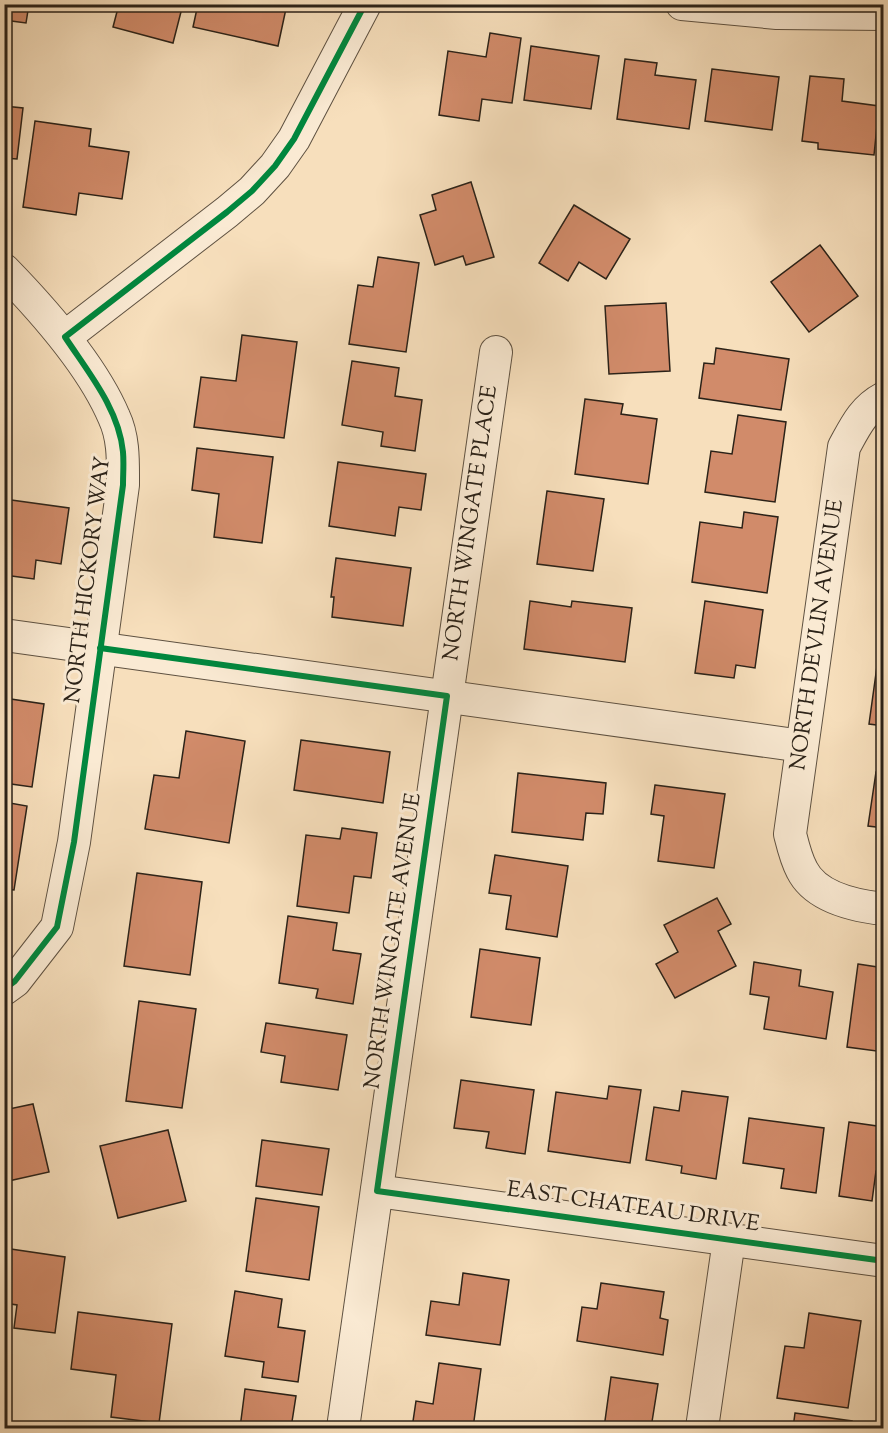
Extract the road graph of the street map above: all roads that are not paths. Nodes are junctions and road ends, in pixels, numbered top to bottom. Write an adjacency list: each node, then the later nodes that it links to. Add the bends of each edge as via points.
1 (365, 4): 5 (street, via 294,139 275,166 227,213)
2 (682, 4): 3 (street, via 777,13)
3 (884, 14)
4 (4, 270): 5 (street, NORTH HICKORY WAY)
5 (65, 337): 9 (street, NORTH HICKORY WAY, via 115,418 123,451 123,485)
6 (496, 352): 10 (street, NORTH WINGATE PLACE)
7 (878, 401): 11 (street, NORTH DEVLIN AVENUE, via 859,419 844,447)
8 (4, 634): 9 (street)
9 (100, 648): 10 (street); 13 (street, NORTH HICKORY WAY, via 74,842 57,927 15,981)
10 (447, 696): 11 (street); 14 (street, NORTH WINGATE AVENUE)
11 (802, 746): 12 (street, NORTH DEVLIN AVENUE, via 790,834 803,872 829,895)
12 (884, 909)
13 (4, 989)
14 (377, 1191): 15 (street, EAST CHATEAU DRIVE); 17 (street)
15 (729, 1240): 16 (street, EAST CHATEAU DRIVE); 18 (street)
16 (884, 1261)
17 (344, 1428)
18 (702, 1428)

